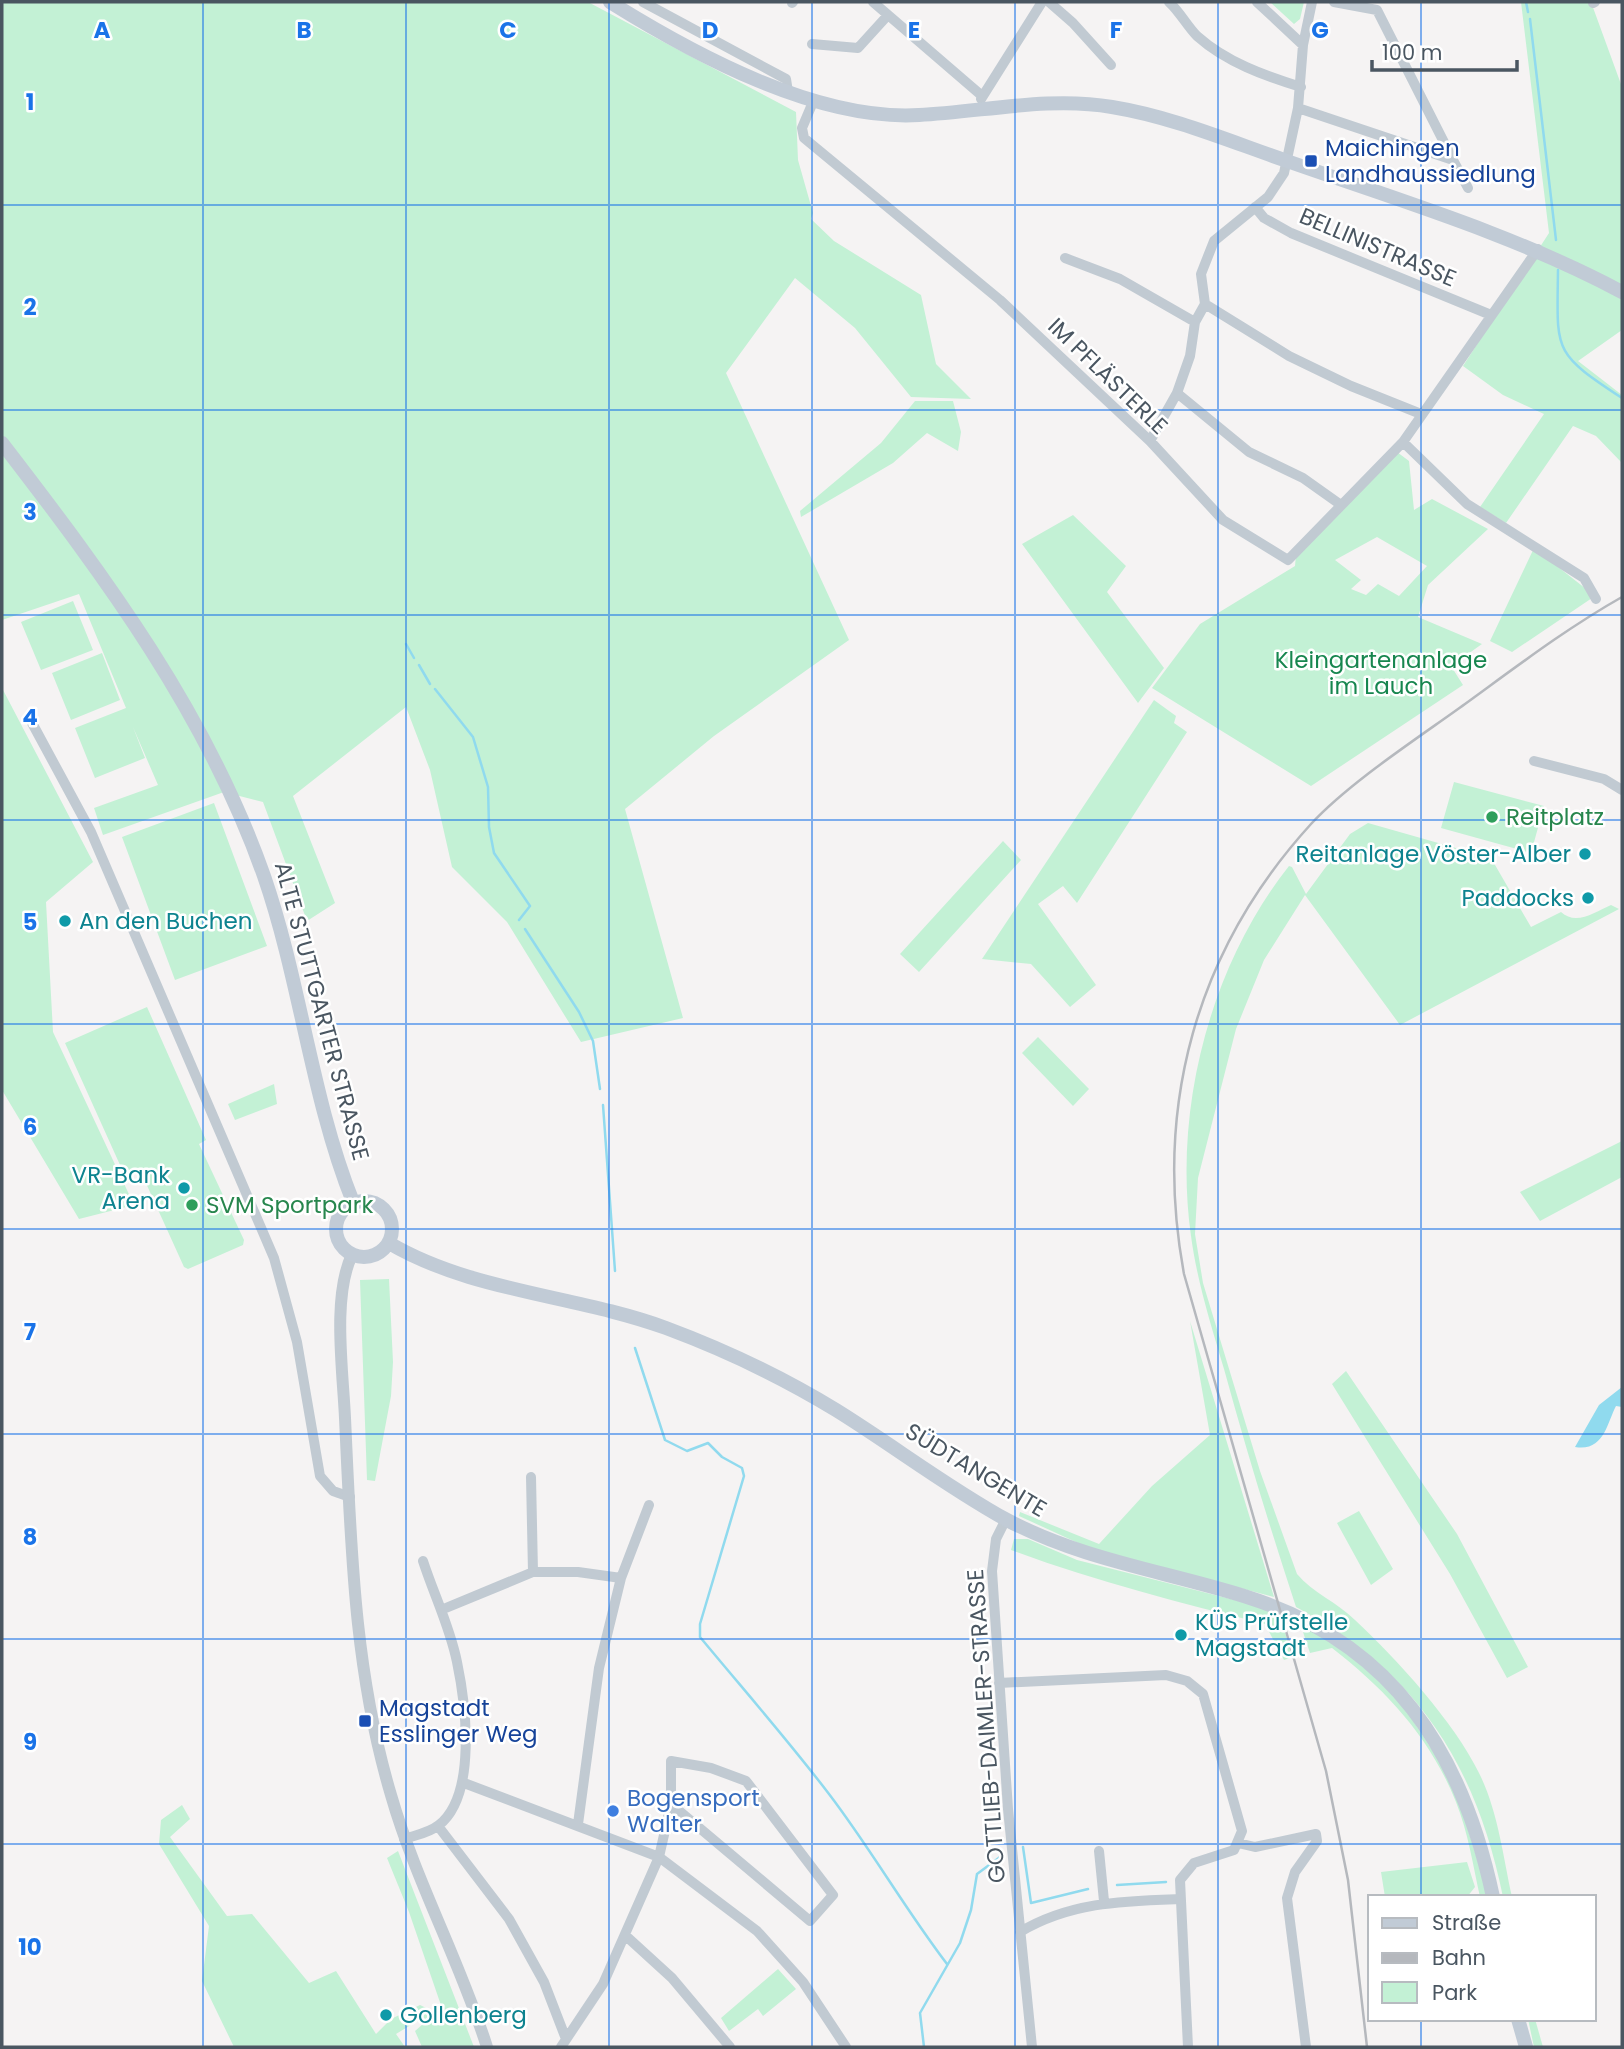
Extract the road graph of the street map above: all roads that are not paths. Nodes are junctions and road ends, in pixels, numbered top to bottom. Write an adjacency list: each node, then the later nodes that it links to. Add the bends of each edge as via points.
1 (610, 2): 15 (main road)
2 (643, 2): 15 (street, via 786,79)
3 (873, 2): 10 (street)
4 (1042, 2): 17 (street)
5 (1049, 2): 13 (street)
6 (1169, 2): 14 (street, via 1199,37 1220,52 1256,73)
7 (1257, 2): 12 (street)
8 (1312, 2): 12 (street)
9 (1334, 2): 19 (street, via 1377,10)
10 (888, 15): 11 (street, via 858,48); 17 (street)
11 (812, 44)
12 (1303, 45): 14 (street)
13 (1111, 65)
14 (1301, 87): 18 (street)
15 (788, 92): 16 (main road)
16 (813, 102): 17 (main road, via 883,115); 31 (street, IM PFLÄSTERLE, via 802,128 804,138 1000,300)
17 (981, 102): 20 (main road, via 1110,106 1192,126)
18 (1298, 108): 19 (street); 20 (street)
19 (1453, 160): 21 (street)
20 (1287, 161): 22 (street, via 1281,180); 23 (main road)
21 (1468, 188)
22 (1255, 207): 26 (street, via 1214,241 1201,274); 27 (street, BELLINISTRASSE, via 1264,218 1291,233)
23 (1538, 250): 25 (main road); 27 (street, IM PFLÄSTERLE)
24 (1065, 258): 28 (street, via 1120,279)
25 (1622, 292)
26 (1205, 303): 28 (street); 30 (street, via 1289,356)
27 (1491, 315): 30 (street, IM PFLÄSTERLE)
28 (1195, 322): 29 (street, via 1190,356)
29 (1177, 393): 31 (street); 34 (street, via 1249,452 1303,478)
30 (1422, 414): 32 (street, IM PFLÄSTERLE)
31 (1150, 441): 34 (street, IM PFLÄSTERLE, via 1223,520 1287,560)
32 (1403, 442): 34 (street, IM PFLÄSTERLE); 35 (street, via 1467,504 1584,578)
33 (2, 443): 39 (main road, ALTE STUTTGARTER STRASSE, via 135,623 225,782 278,918 329,1129)
34 (1341, 505)
35 (1596, 599)
36 (31, 721): 43 (street, via 90,832 242,1178 284,1289 319,1472 333,1491)
37 (1534, 761): 38 (street, via 1604,779)
38 (1622, 790)
39 (353, 1202): 40 (main road, via 370,1201 385,1210 392,1226); 41 (main road, via 339,1214 335,1233)
40 (389, 1243): 41 (main road, via 376,1255); 45 (main road, SÜDTANGENTE, via 456,1271 616,1311 747,1361 836,1410)
41 (352, 1255): 43 (street, via 342,1300)
42 (531, 1477): 47 (street)
43 (350, 1497): 55 (street, via 360,1661)
44 (649, 1505): 48 (street)
45 (1006, 1519): 50 (street, GOTTLIEB-DAIMLER-STRASSE, via 996,1539 992,1571); 59 (main road, SÜDTANGENTE, via 1104,1560 1275,1606 1315,1625 1363,1658 1405,1698 1443,1751 1471,1815)
46 (423, 1561): 49 (street)
47 (533, 1572): 48 (street); 49 (street)
48 (621, 1578): 53 (street, via 599,1668)
49 (441, 1611): 51 (street, via 457,1662 464,1716)
50 (999, 1683): 56 (street, via 1166,1675 1187,1681 1203,1694 1242,1831); 62 (street, GOTTLIEB-DAIMLER-STRASSE)
51 (464, 1783): 53 (street); 54 (street)
52 (671, 1804): 52 (street, via 671,1761 746,1781 833,1895 810,1921); 58 (street)
53 (578, 1824): 58 (street)
54 (438, 1826): 55 (street); 65 (street, via 509,1919 544,1982)
55 (404, 1839): 66 (street)
56 (1238, 1843): 60 (street, via 1234,1850 1194,1863 1180,1880); 71 (street, via 1255,1847 1316,1834 1317,1841 1295,1872 1287,1898)
57 (1099, 1851): 61 (street)
58 (659, 1857): 63 (street); 68 (street, via 757,1931 803,1982)
59 (1492, 1895)
60 (1180, 1899): 61 (street); 70 (street)
61 (1104, 1901): 62 (street, via 1045,1917)
62 (1020, 1932): 69 (street, GOTTLIEB-DAIMLER-STRASSE)
63 (626, 1936): 65 (street, via 603,1984); 67 (street, via 672,1978)
64 (1519, 2021): 72 (main road)
65 (564, 2043)
66 (487, 2047)
67 (730, 2047)
68 (846, 2047)
69 (1032, 2047)
70 (1188, 2047)
71 (1306, 2047)
72 (1526, 2047)

